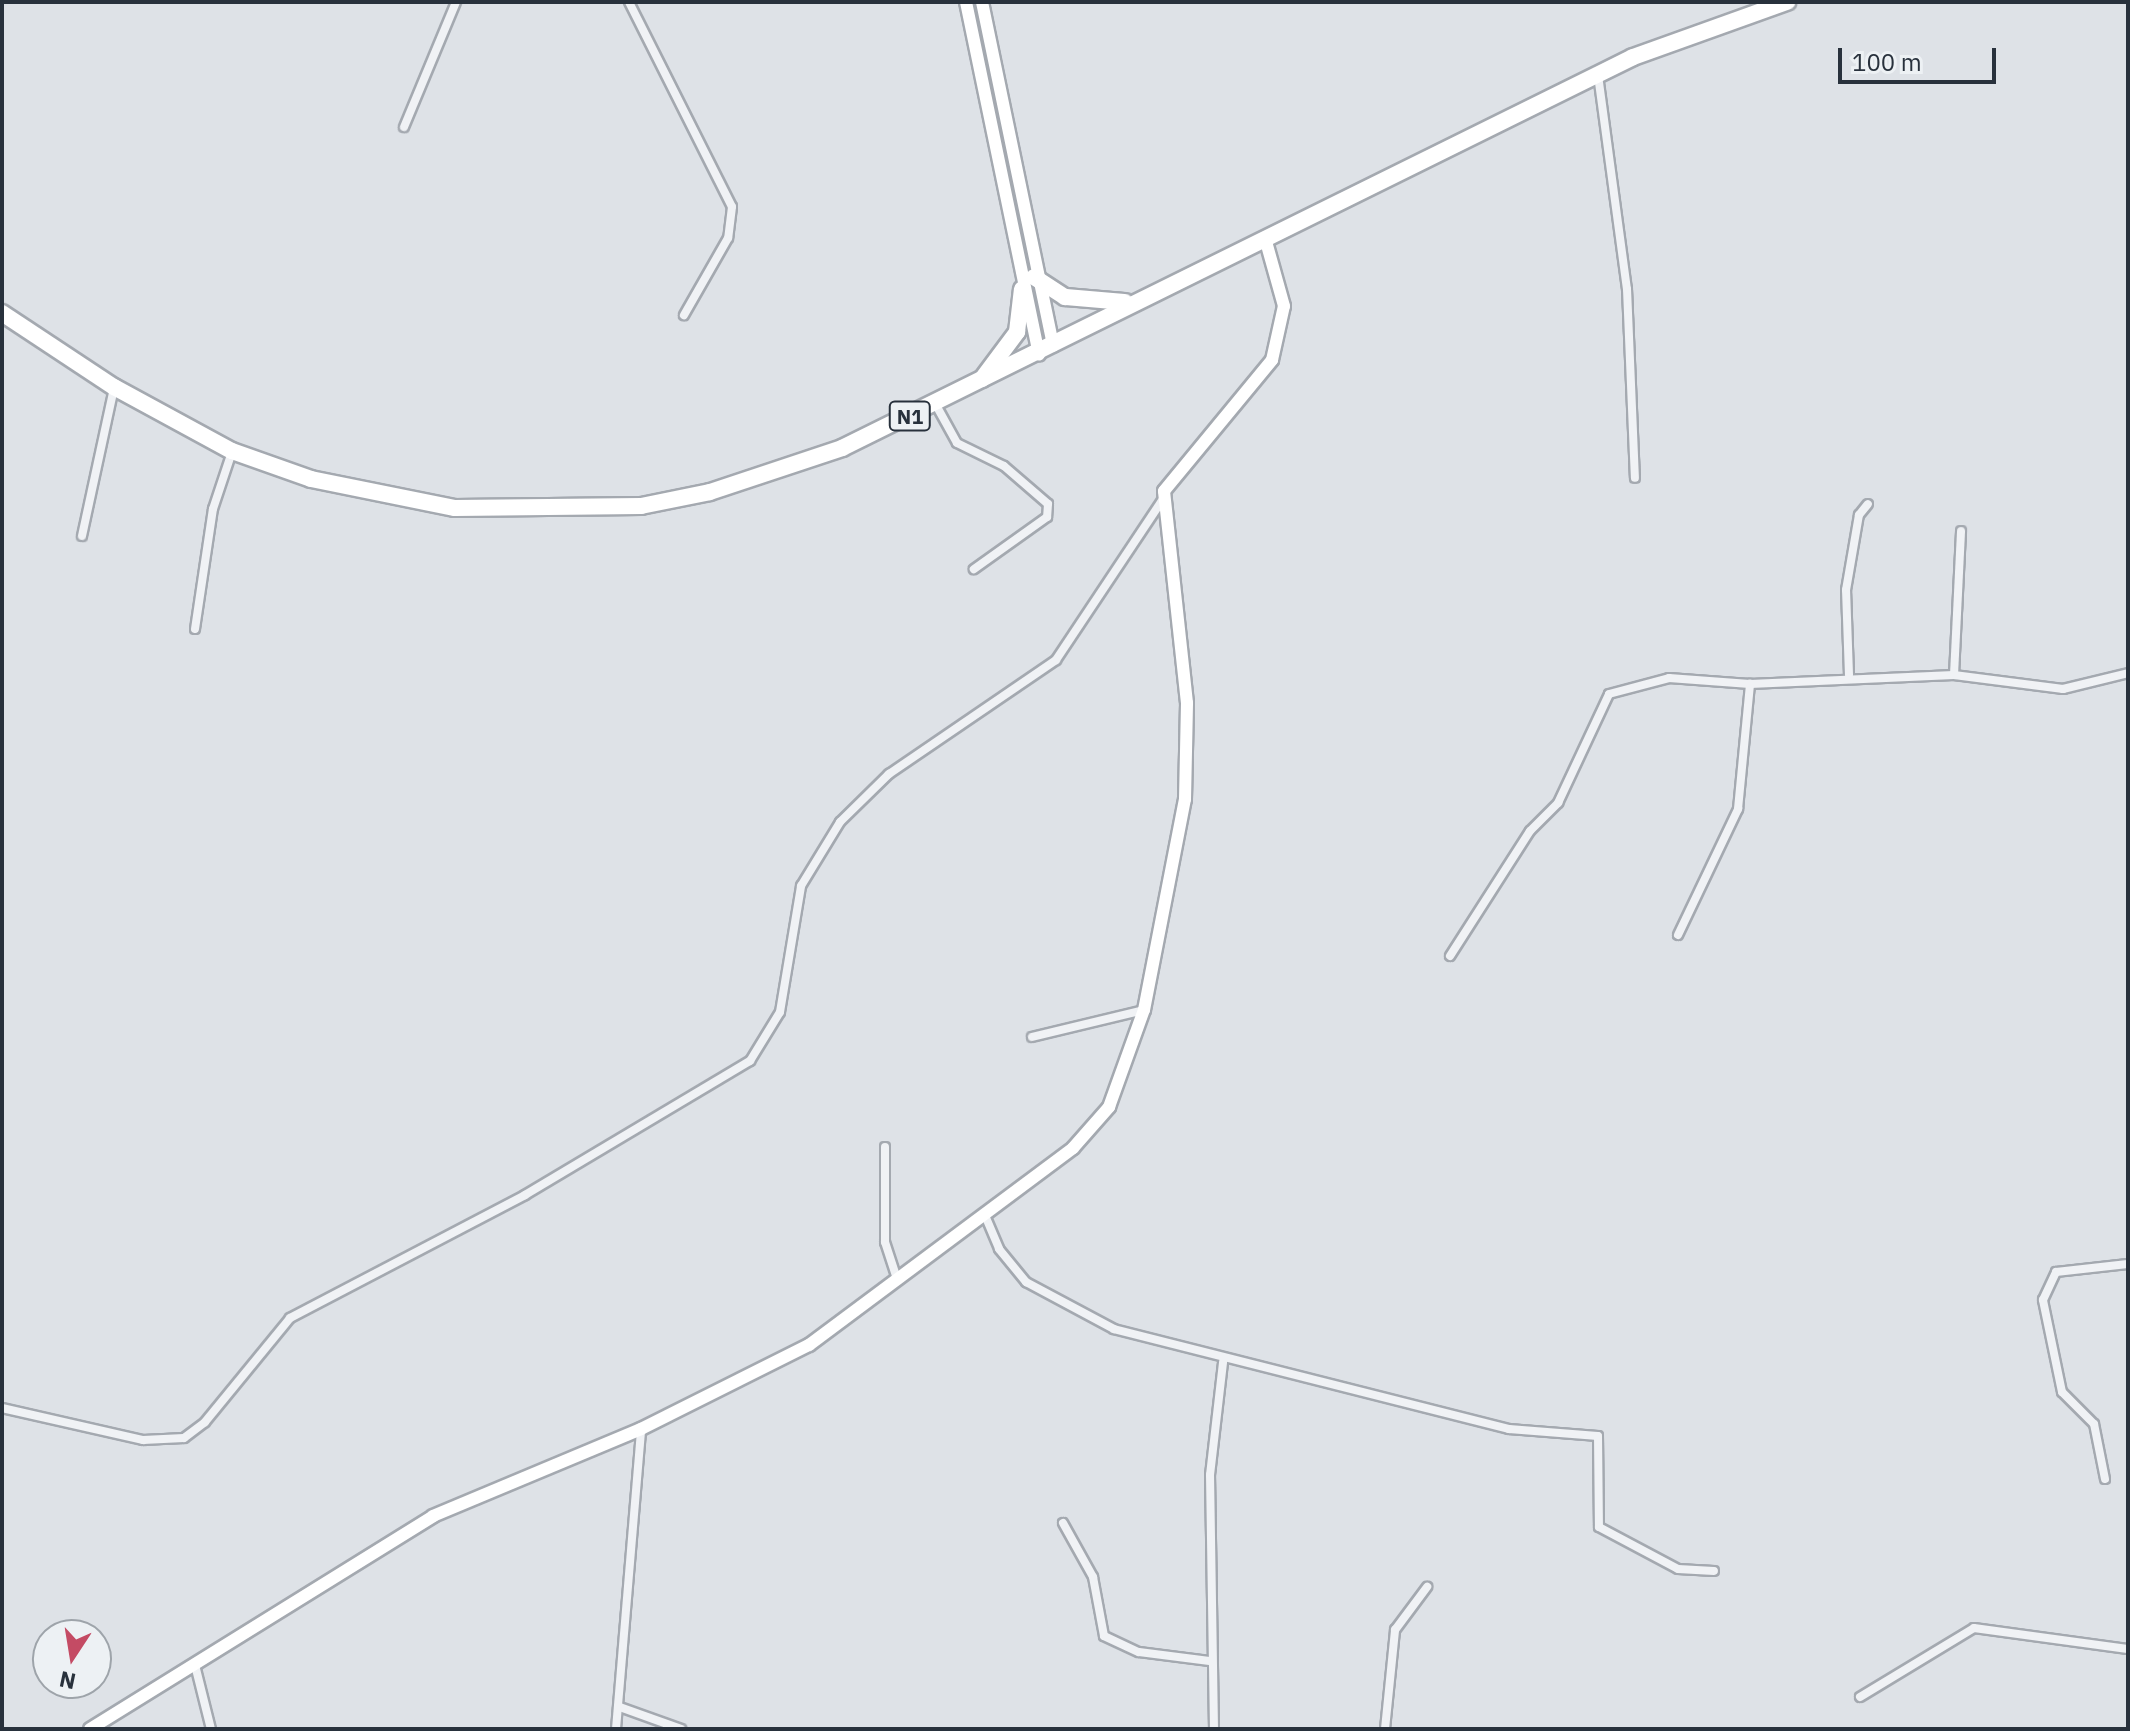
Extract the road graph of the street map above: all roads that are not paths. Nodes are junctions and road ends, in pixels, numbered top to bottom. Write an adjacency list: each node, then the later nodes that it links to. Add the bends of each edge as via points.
1 (456, 2): 7 (street)
2 (629, 2): 13 (street, via 732,207 728,238)
3 (966, 2): 10 (street)
4 (982, 2): 9 (street)
5 (1787, 2): 6 (highway, N1)
6 (1598, 75): 8 (highway, N1); 19 (street, via 1627,289)
7 (404, 127)
8 (1265, 238): 11 (highway, N1); 20 (street, via 1284,306 1272,360)
9 (1034, 277): 11 (highway, via 1088,303); 14 (street)
10 (1022, 289): 14 (street); 15 (highway, via 1017,332)
11 (1138, 300): 14 (highway, N1)
12 (2, 313): 16 (highway, N1)
13 (684, 315)
14 (1046, 350): 15 (highway, N1)
15 (981, 381): 17 (highway, N1)
16 (114, 387): 18 (highway, N1); 23 (street)
17 (936, 405): 18 (highway, N1, via 796,467 698,495 596,510 412,503); 24 (street, via 957,443 1004,466 1048,504 1047,517)
18 (232, 451): 25 (street, via 213,509)
19 (1635, 478)
20 (1163, 499): 32 (street, via 1187,757 1182,819); 39 (street, via 1056,660 889,774 840,822 801,886 780,1012 750,1061 525,1195 290,1318 205,1422 184,1438 143,1440)
21 (1868, 504): 27 (street, via 1859,515 1846,590)
22 (1961, 531): 28 (street)
23 (82, 536)
24 (974, 569)
25 (195, 629)
26 (2128, 673): 28 (street, via 2063,689)
27 (1849, 675): 28 (street); 29 (street)
28 (1954, 675)
29 (1750, 684): 30 (street, via 1738,809); 31 (street, via 1669,678 1603,699 1558,803 1530,831)
30 (1678, 935)
31 (1450, 956)
32 (1144, 1010): 33 (street); 35 (street, via 1109,1107 1073,1148)
33 (1032, 1037)
34 (885, 1147): 37 (street, via 885,1242)
35 (984, 1213): 37 (street); 38 (street, via 1006,1260 1057,1302 1114,1329)
36 (2128, 1264): 41 (street, via 2056,1272 2043,1300 2062,1392 2094,1424)
37 (897, 1279): 40 (street, via 785,1360)
38 (1223, 1362): 43 (street, via 1509,1429 1598,1436 1599,1527 1678,1569); 46 (street, via 1210,1475)
39 (2, 1408)
40 (641, 1429): 47 (street, via 433,1516); 49 (street)
41 (2105, 1479)
42 (1063, 1523): 46 (street, via 1093,1577 1104,1636 1139,1652)
43 (1714, 1571)
44 (1427, 1587): 55 (street, via 1395,1630)
45 (2128, 1649): 48 (street, via 1974,1628)
46 (1209, 1661): 54 (street)
47 (195, 1665): 50 (street); 51 (street)
48 (1860, 1697)
49 (620, 1707): 52 (street); 53 (street)
50 (90, 1729)
51 (211, 1729)
52 (616, 1729)
53 (681, 1729)
54 (1214, 1729)
55 (1385, 1729)

